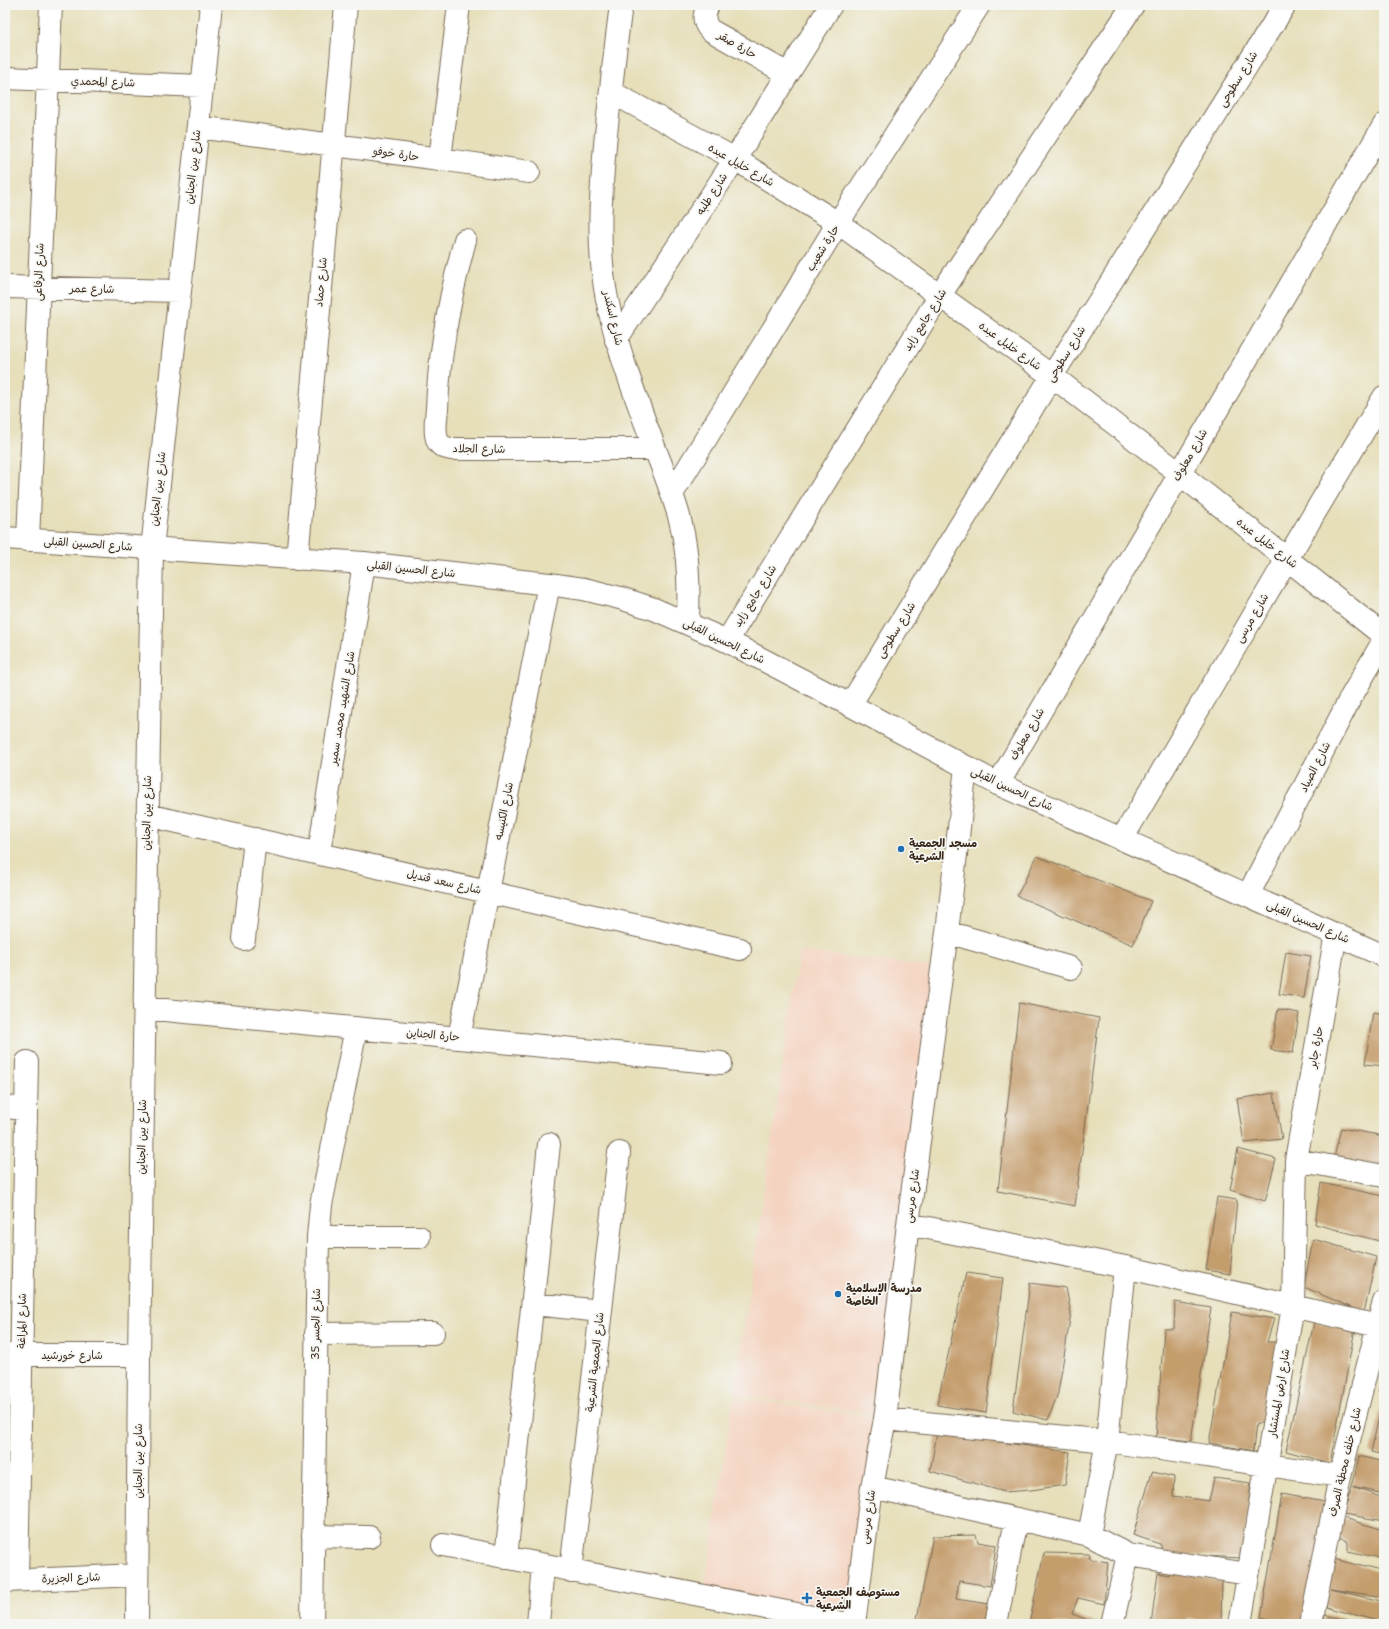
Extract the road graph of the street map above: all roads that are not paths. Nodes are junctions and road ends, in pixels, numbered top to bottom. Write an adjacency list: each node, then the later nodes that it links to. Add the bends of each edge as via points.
1 (51, 5): 13 (street, شارع الرفاعى)
2 (211, 5): 14 (street, شارع بين الجناين)
3 (346, 5): 18 (street, شارع حماد)
4 (459, 5): 19 (street)
5 (622, 5): 15 (street, شارع اسكندر)
6 (708, 5): 11 (street, حارة صقر, via 704,20 710,30)
7 (832, 5): 11 (street, شارع طلبه)
8 (979, 5): 22 (street, حارة شعيب)
9 (1133, 5): 27 (street, شارع جامع زايد)
10 (1285, 5): 29 (street, شارع سطوحى)
11 (788, 74): 20 (street, شارع طلبه)
12 (5, 78): 13 (street, شارع المحمدي)
13 (48, 80): 14 (street, شارع المحمدي); 25 (street, شارع الرفاعى)
14 (202, 86): 17 (street, شارع بين الجناين)
15 (611, 92): 20 (street, شارع خليل عبده); 28 (street, شارع اسكندر, via 599,222 606,297)
16 (1384, 126): 32 (street, شارع معلوف)
17 (198, 127): 18 (street, حارة خوفو); 26 (street, شارع بين الجناين)
18 (334, 145): 19 (street, حارة خوفو); 38 (street, شارع حماد)
19 (440, 159): 21 (street, حارة خوفو)
20 (735, 160): 22 (street, شارع خليل عبده); 28 (street, شارع طلبه)
21 (529, 172)
22 (838, 223): 27 (street, شارع خليل عبده); 33 (street, حارة شعيب)
23 (465, 240): 31 (street, شارع الجلاد, via 443,335 436,433 439,444 451,449)
24 (5, 287): 25 (street, شارع عمر)
25 (39, 287): 26 (street, شارع عمر); 35 (street, شارع الرفاعى)
26 (180, 291): 36 (street, شارع بين الجناين)
27 (940, 296): 29 (street, شارع خليل عبده); 44 (street, شارع جامع زايد)
28 (616, 340): 31 (street, شارع اسكندر)
29 (1052, 376): 32 (street, شارع خليل عبده); 45 (street, شارع سطوحى)
30 (1384, 397): 37 (street, شارع مرسى)
31 (655, 449): 33 (street, شارع اسكندر)
32 (1179, 473): 37 (street, شارع خليل عبده); 47 (street, شارع معلوف)
33 (672, 494): 41 (street, شارع اسكندر, via 687,558)
34 (5, 538): 35 (street, شارع الحسين القبلى)
35 (28, 540): 36 (street, شارع الحسين القبلى)
36 (152, 549): 38 (street, شارع الحسين القبلى); 48 (street, شارع بين الجناين)
37 (1287, 558): 42 (street, شارع خليل عبده); 50 (street, شارع مرسى)
38 (297, 559): 39 (street, شارع الحسين القبلى)
39 (364, 563): 40 (street, شارع الحسين القبلى); 51 (street, شارع الشهيد محمد سمير)
40 (549, 584): 41 (street, شارع الحسين القبلى, via 620,598); 52 (street, شارع الكنيسه)
41 (688, 622): 44 (street, شارع الحسين القبلى)
42 (1384, 636)
43 (1384, 640): 53 (street, شارع الصياد, via 1351,697)
44 (727, 641): 45 (street, شارع الحسين القبلى)
45 (850, 705): 46 (street, شارع الحسين القبلى)
46 (966, 767): 47 (street, شارع الحسين القبلى); 54 (street, شارع مرسى)
47 (998, 784): 50 (street, شارع الحسين القبلى)
48 (148, 815): 49 (street, شارع سعد قنديل); 60 (street, شارع بين الجناين)
49 (255, 839): 51 (street, شارع سعد قنديل); 56 (street)
50 (1122, 839): 53 (street, شارع الحسين القبلى)
51 (319, 854): 52 (street, شارع سعد قنديل)
52 (488, 892): 57 (street, شارع سعد قنديل); 62 (street, شارع الكنيسه)
53 (1248, 895): 55 (street, شارع الحسين القبلى)
54 (947, 932): 59 (street); 70 (street, شارع مرسى)
55 (1336, 934): 58 (street, شارع الحسين القبلى); 68 (street, حارة جابر)
56 (244, 939)
57 (740, 949)
58 (1382, 951)
59 (1071, 968)
60 (144, 1008): 61 (street, حارة الجناين); 82 (street, شارع بين الجناين)
61 (356, 1028): 62 (street, حارة الجناين); 71 (street, شارع الجسر 35, via 321,1205)
62 (459, 1038): 64 (street, حارة الجناين)
63 (27, 1062): 65 (street, شارع المراغة)
64 (721, 1063)
65 (15, 1108): 81 (street, شارع المراغة)
66 (549, 1144): 75 (street)
67 (619, 1153): 77 (street, شارع الجمعية الشرعية)
68 (1296, 1160): 69 (street); 76 (street, شارع ارض المستشار)
69 (1384, 1176)
70 (908, 1224): 73 (street); 83 (street, شارع مرسى)
71 (318, 1236): 72 (street); 80 (street, شارع الجسر 35)
72 (419, 1237)
73 (1125, 1267): 76 (street); 84 (street)
74 (1384, 1301): 78 (street, شارع خلف محطة الصرف)
75 (533, 1304): 77 (street); 94 (street)
76 (1293, 1306): 78 (street); 85 (street, شارع ارض المستشار)
77 (601, 1311): 96 (street, شارع الجمعية الشرعية)
78 (1378, 1326): 86 (street, شارع خلف محطة الصرف)
79 (433, 1333): 80 (street)
80 (316, 1334): 90 (street, شارع الجسر 35)
81 (13, 1355): 82 (street, شارع خورشيد); 99 (street, شارع المراغة)
82 (139, 1355): 98 (street, شارع بين الجناين)
83 (885, 1419): 84 (street); 87 (street, شارع مرسى)
84 (1107, 1441): 85 (street); 89 (street)
85 (1266, 1466): 86 (street); 97 (street, شارع ارض المستشار)
86 (1340, 1476): 108 (street, شارع خلف محطة الصرف)
87 (872, 1487): 88 (street); 104 (street, شارع مرسى)
88 (1016, 1520): 89 (street); 105 (street)
89 (1089, 1535): 93 (street)
90 (313, 1536): 91 (street); 101 (street, شارع الجسر 35)
91 (370, 1538)
92 (442, 1545): 94 (street)
93 (1128, 1555): 97 (street); 106 (street)
94 (506, 1558): 95 (street)
95 (543, 1565): 96 (street); 102 (street)
96 (571, 1571): 103 (street)
97 (1248, 1574): 107 (street, شارع ارض المستشار)
98 (138, 1575): 99 (street, شارع الجزيرة); 100 (street, شارع بين الجناين)
99 (11, 1581)
100 (137, 1624)
101 (312, 1624)
102 (538, 1624)
103 (848, 1624)
104 (854, 1624)
105 (996, 1624)
106 (1112, 1624)
107 (1240, 1624)
108 (1311, 1624)

